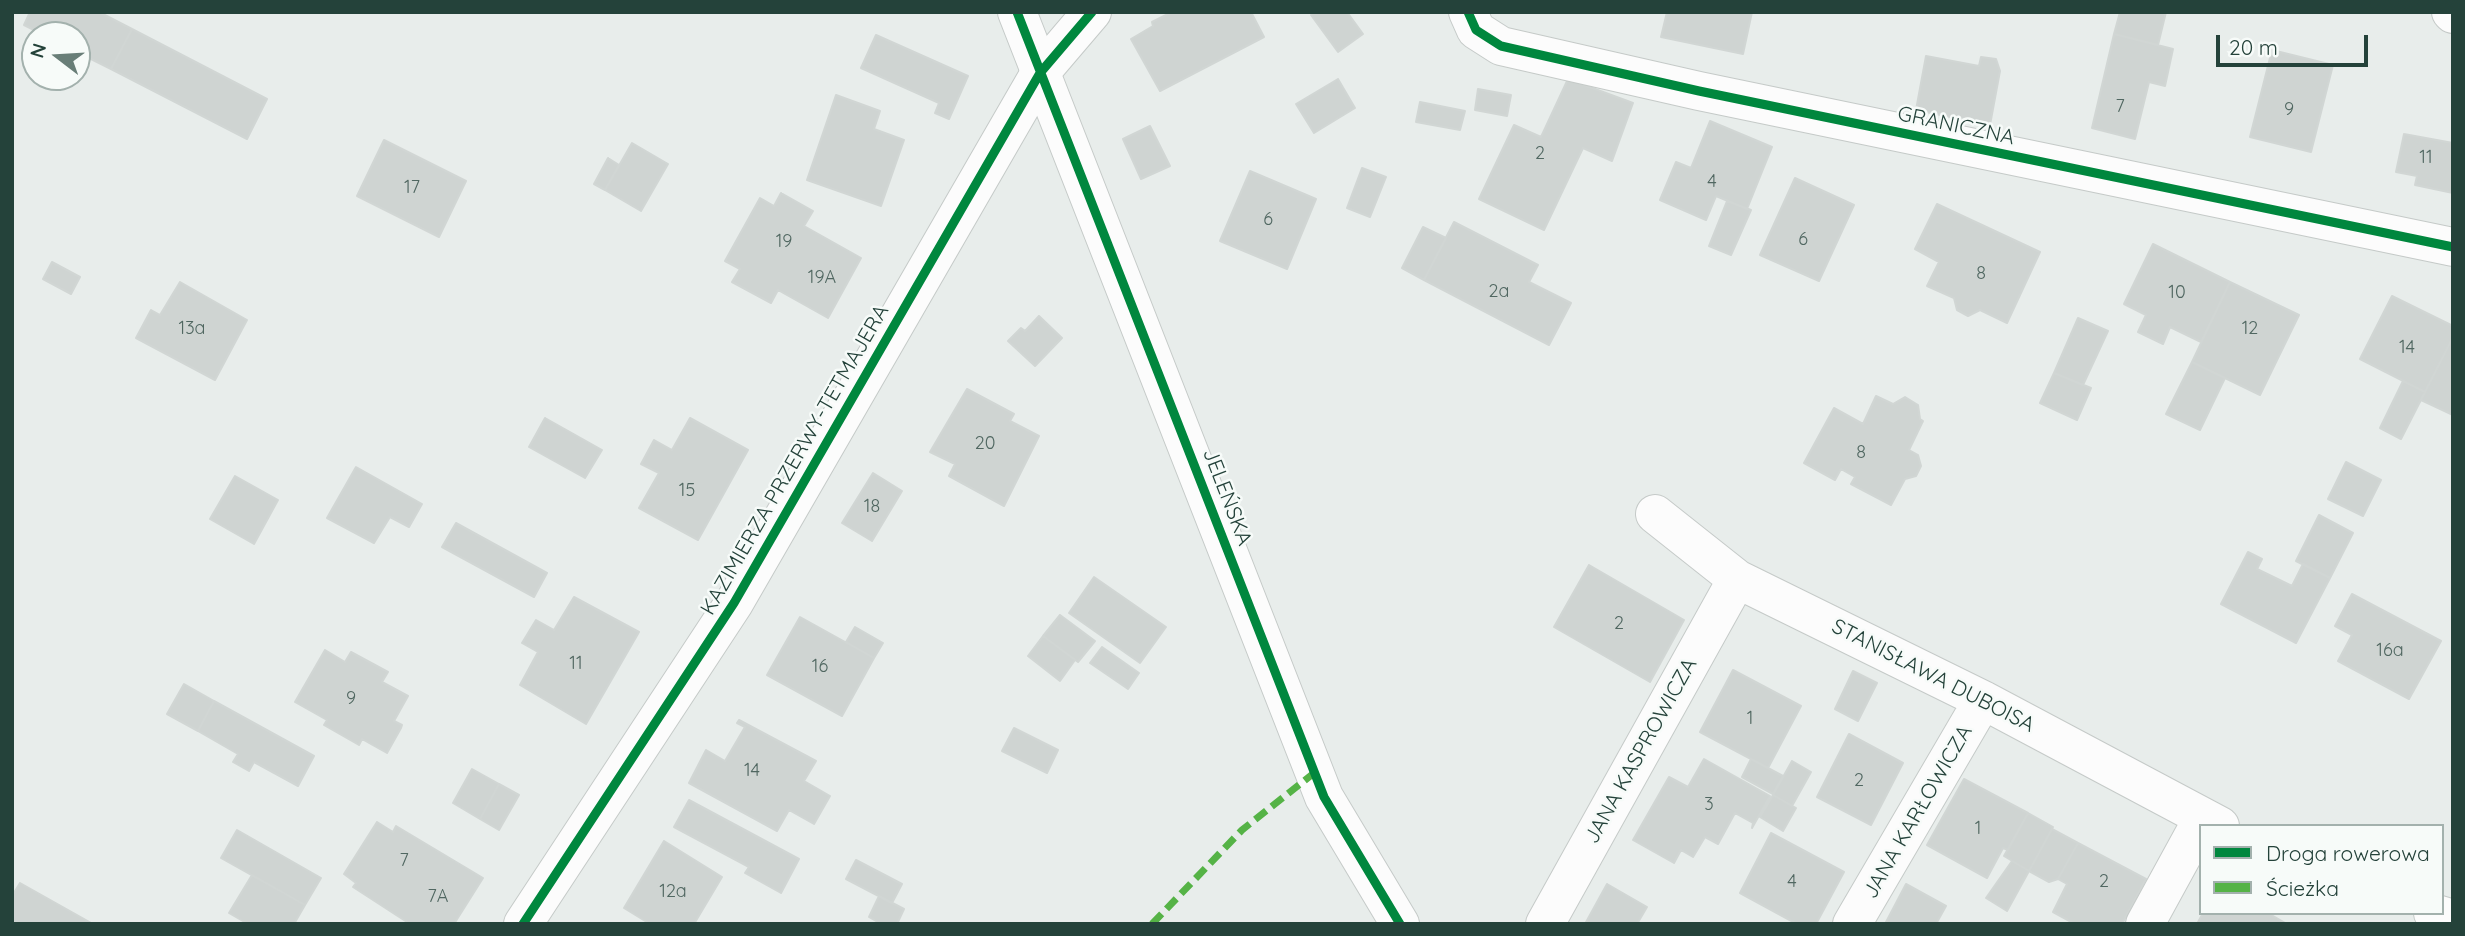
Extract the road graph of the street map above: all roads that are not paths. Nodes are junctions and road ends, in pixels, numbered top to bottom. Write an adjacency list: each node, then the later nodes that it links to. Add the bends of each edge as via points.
1 (1017, 12): 4 (street, JELEŃSKA)
2 (1092, 12): 4 (street, KAZIMIERZA PRZERWY-TETMAJERA)
3 (1468, 12): 5 (street, GRANICZNA, via 1476,30 1501,46)
4 (1040, 73): 11 (street, KAZIMIERZA PRZERWY-TETMAJERA, via 734,603); 12 (street, JELEŃSKA, via 1324,797)
5 (2453, 247)
6 (1655, 514): 7 (street, STANISŁAWA DUBOISA)
7 (1737, 579): 8 (street, STANISŁAWA DUBOISA); 13 (street, JANA KASPROWICZA)
8 (1983, 700): 9 (street, STANISŁAWA DUBOISA); 14 (street, JANA KARŁOWICZA)
9 (2211, 822)
10 (2199, 841): 15 (street)
11 (523, 924)
12 (1400, 924)
13 (1545, 924)
14 (1852, 924)
15 (2145, 924)

